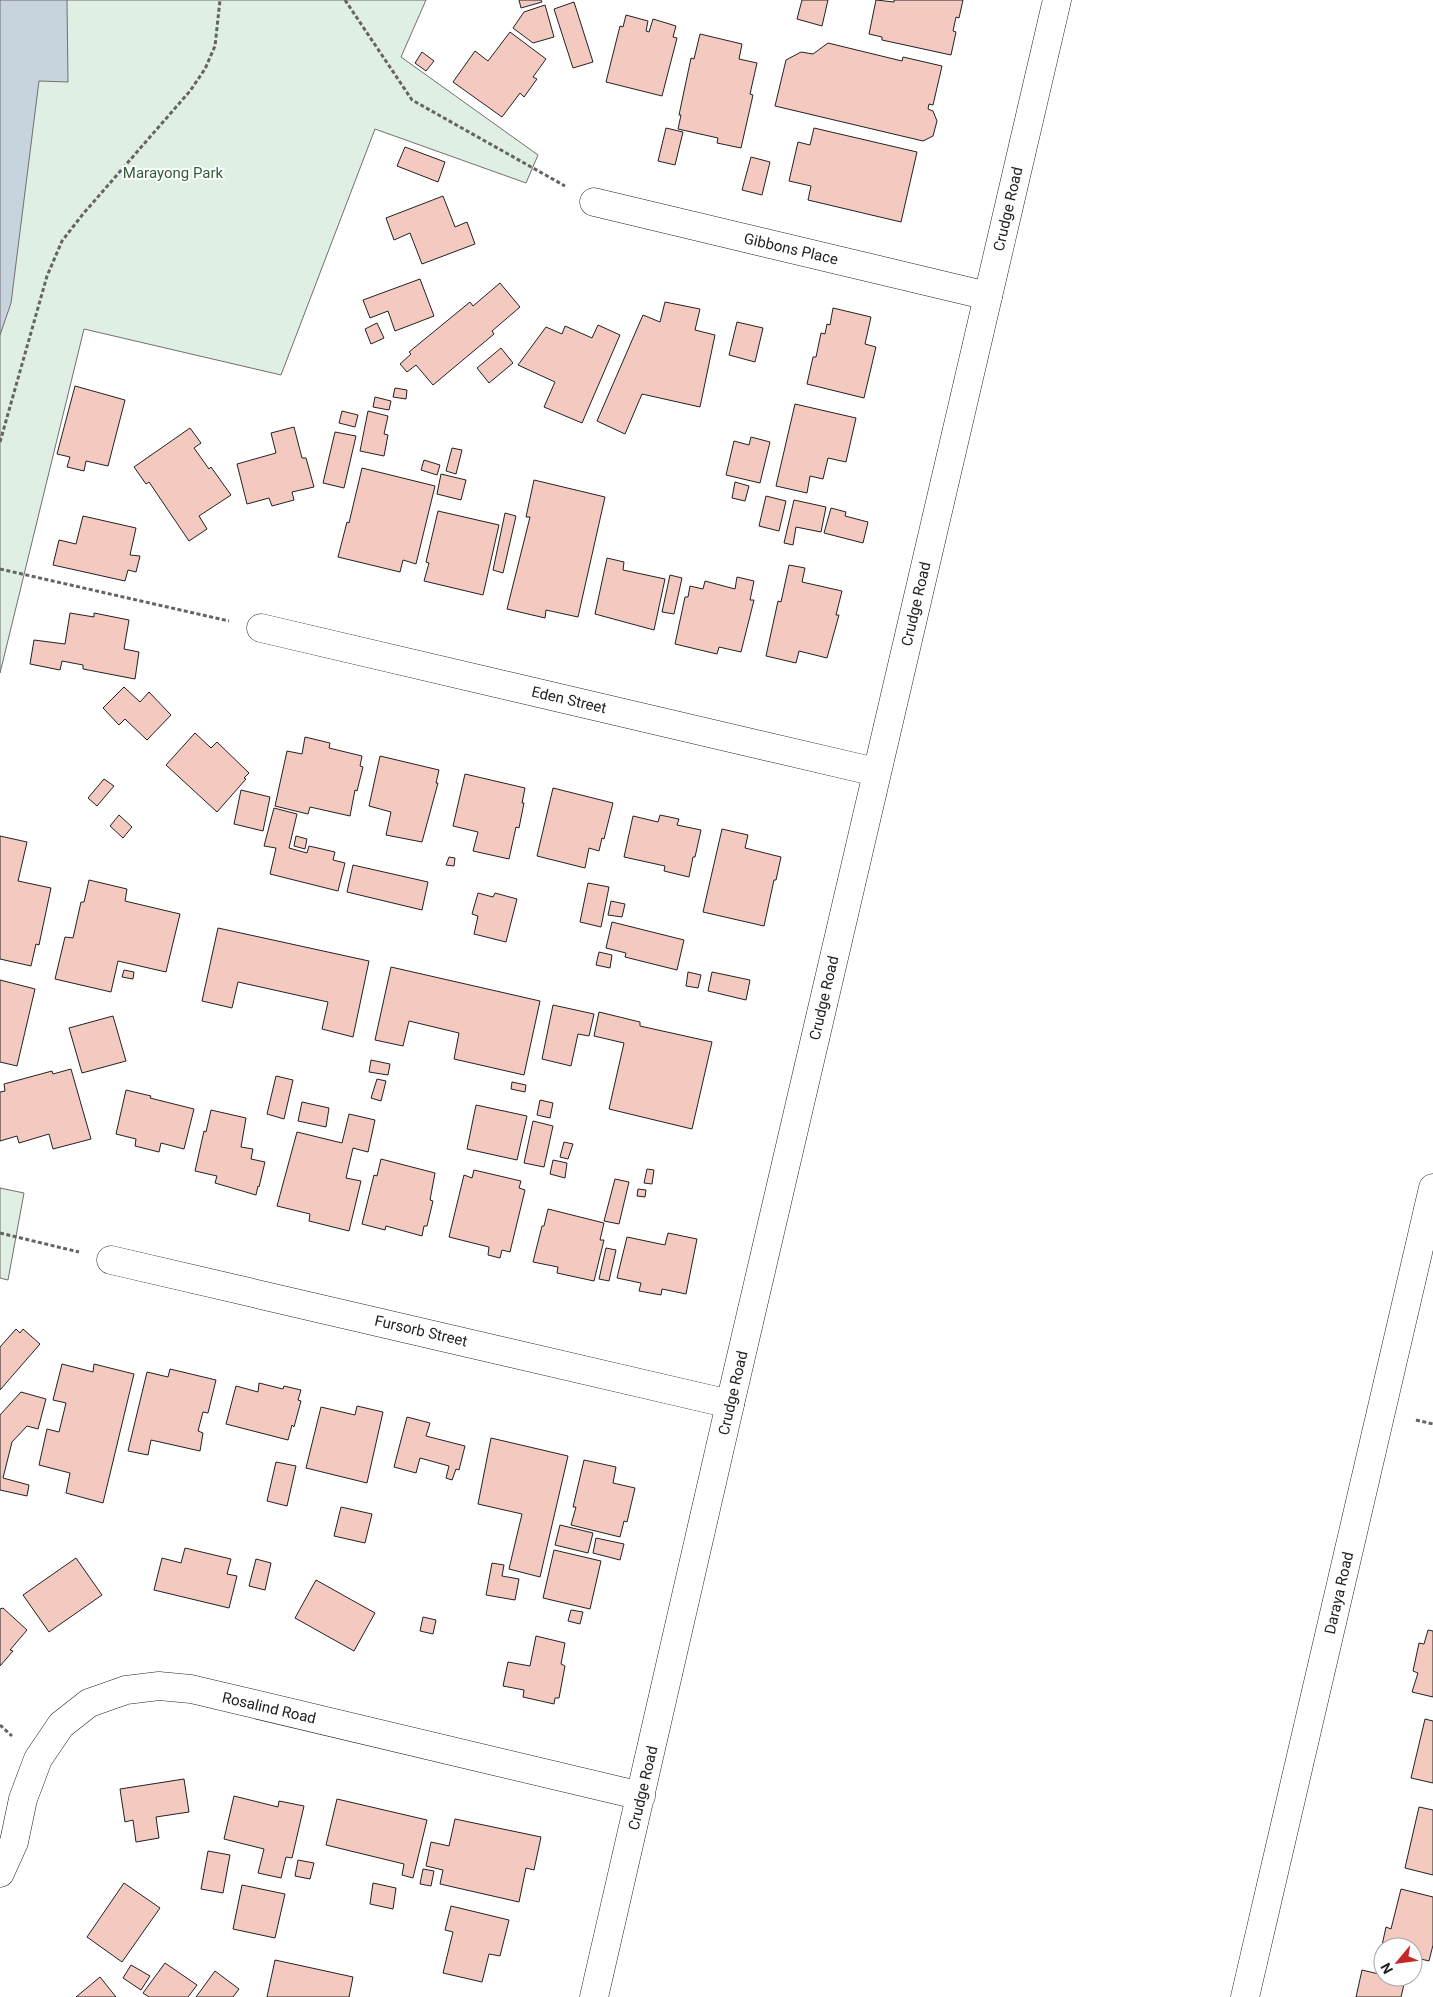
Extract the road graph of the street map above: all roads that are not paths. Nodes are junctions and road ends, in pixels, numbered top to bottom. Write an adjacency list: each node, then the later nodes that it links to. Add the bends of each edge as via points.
1 (1057, 0): 3 (street, Crudge Road)
2 (594, 202): 3 (street, Gibbons Place)
3 (988, 296): 5 (street, Crudge Road)
4 (261, 628): 5 (street, Eden Street)
5 (876, 772): 8 (street, Crudge Road)
6 (1433, 1188): 12 (street, Daraya Road)
7 (111, 1260): 8 (street, Fursorb Street)
8 (730, 1404): 9 (street, Crudge Road)
9 (641, 1796): 10 (street, Rosalind Road, via 191,1689 159,1686 126,1690 89,1703 61,1725 38,1759 23,1799 14,1842); 11 (street, Crudge Road)
10 (0, 1873)
11 (594, 1997)
12 (1245, 1997)

